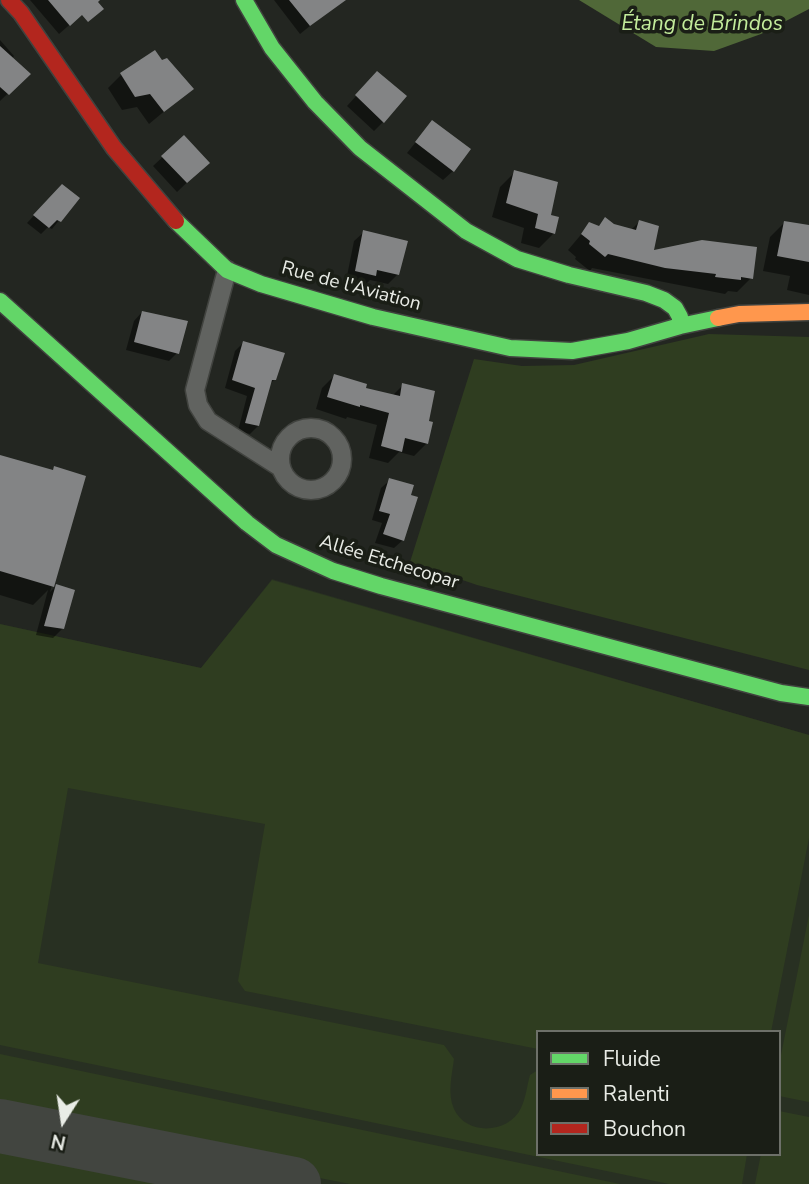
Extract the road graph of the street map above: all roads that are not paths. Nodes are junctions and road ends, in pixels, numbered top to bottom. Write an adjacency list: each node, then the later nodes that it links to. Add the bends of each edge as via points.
1 (9, 0): 3 (street, Rue de l'Aviation, via 114,148 180,226)
2 (244, 0): 6 (street, via 272,48 315,102 360,148 466,231 517,259 664,300 675,308)
3 (227, 270): 6 (street, Rue de l'Aviation, via 373,317 510,348 572,351); 7 (street, via 195,390 198,405 208,421)
4 (0, 301): 8 (street, Allée Etchecopar, via 247,523 304,559 381,586)
5 (809, 312): 6 (street, Rue de l'Aviation, via 739,314)
6 (680, 326)
7 (280, 467)
8 (809, 697)

